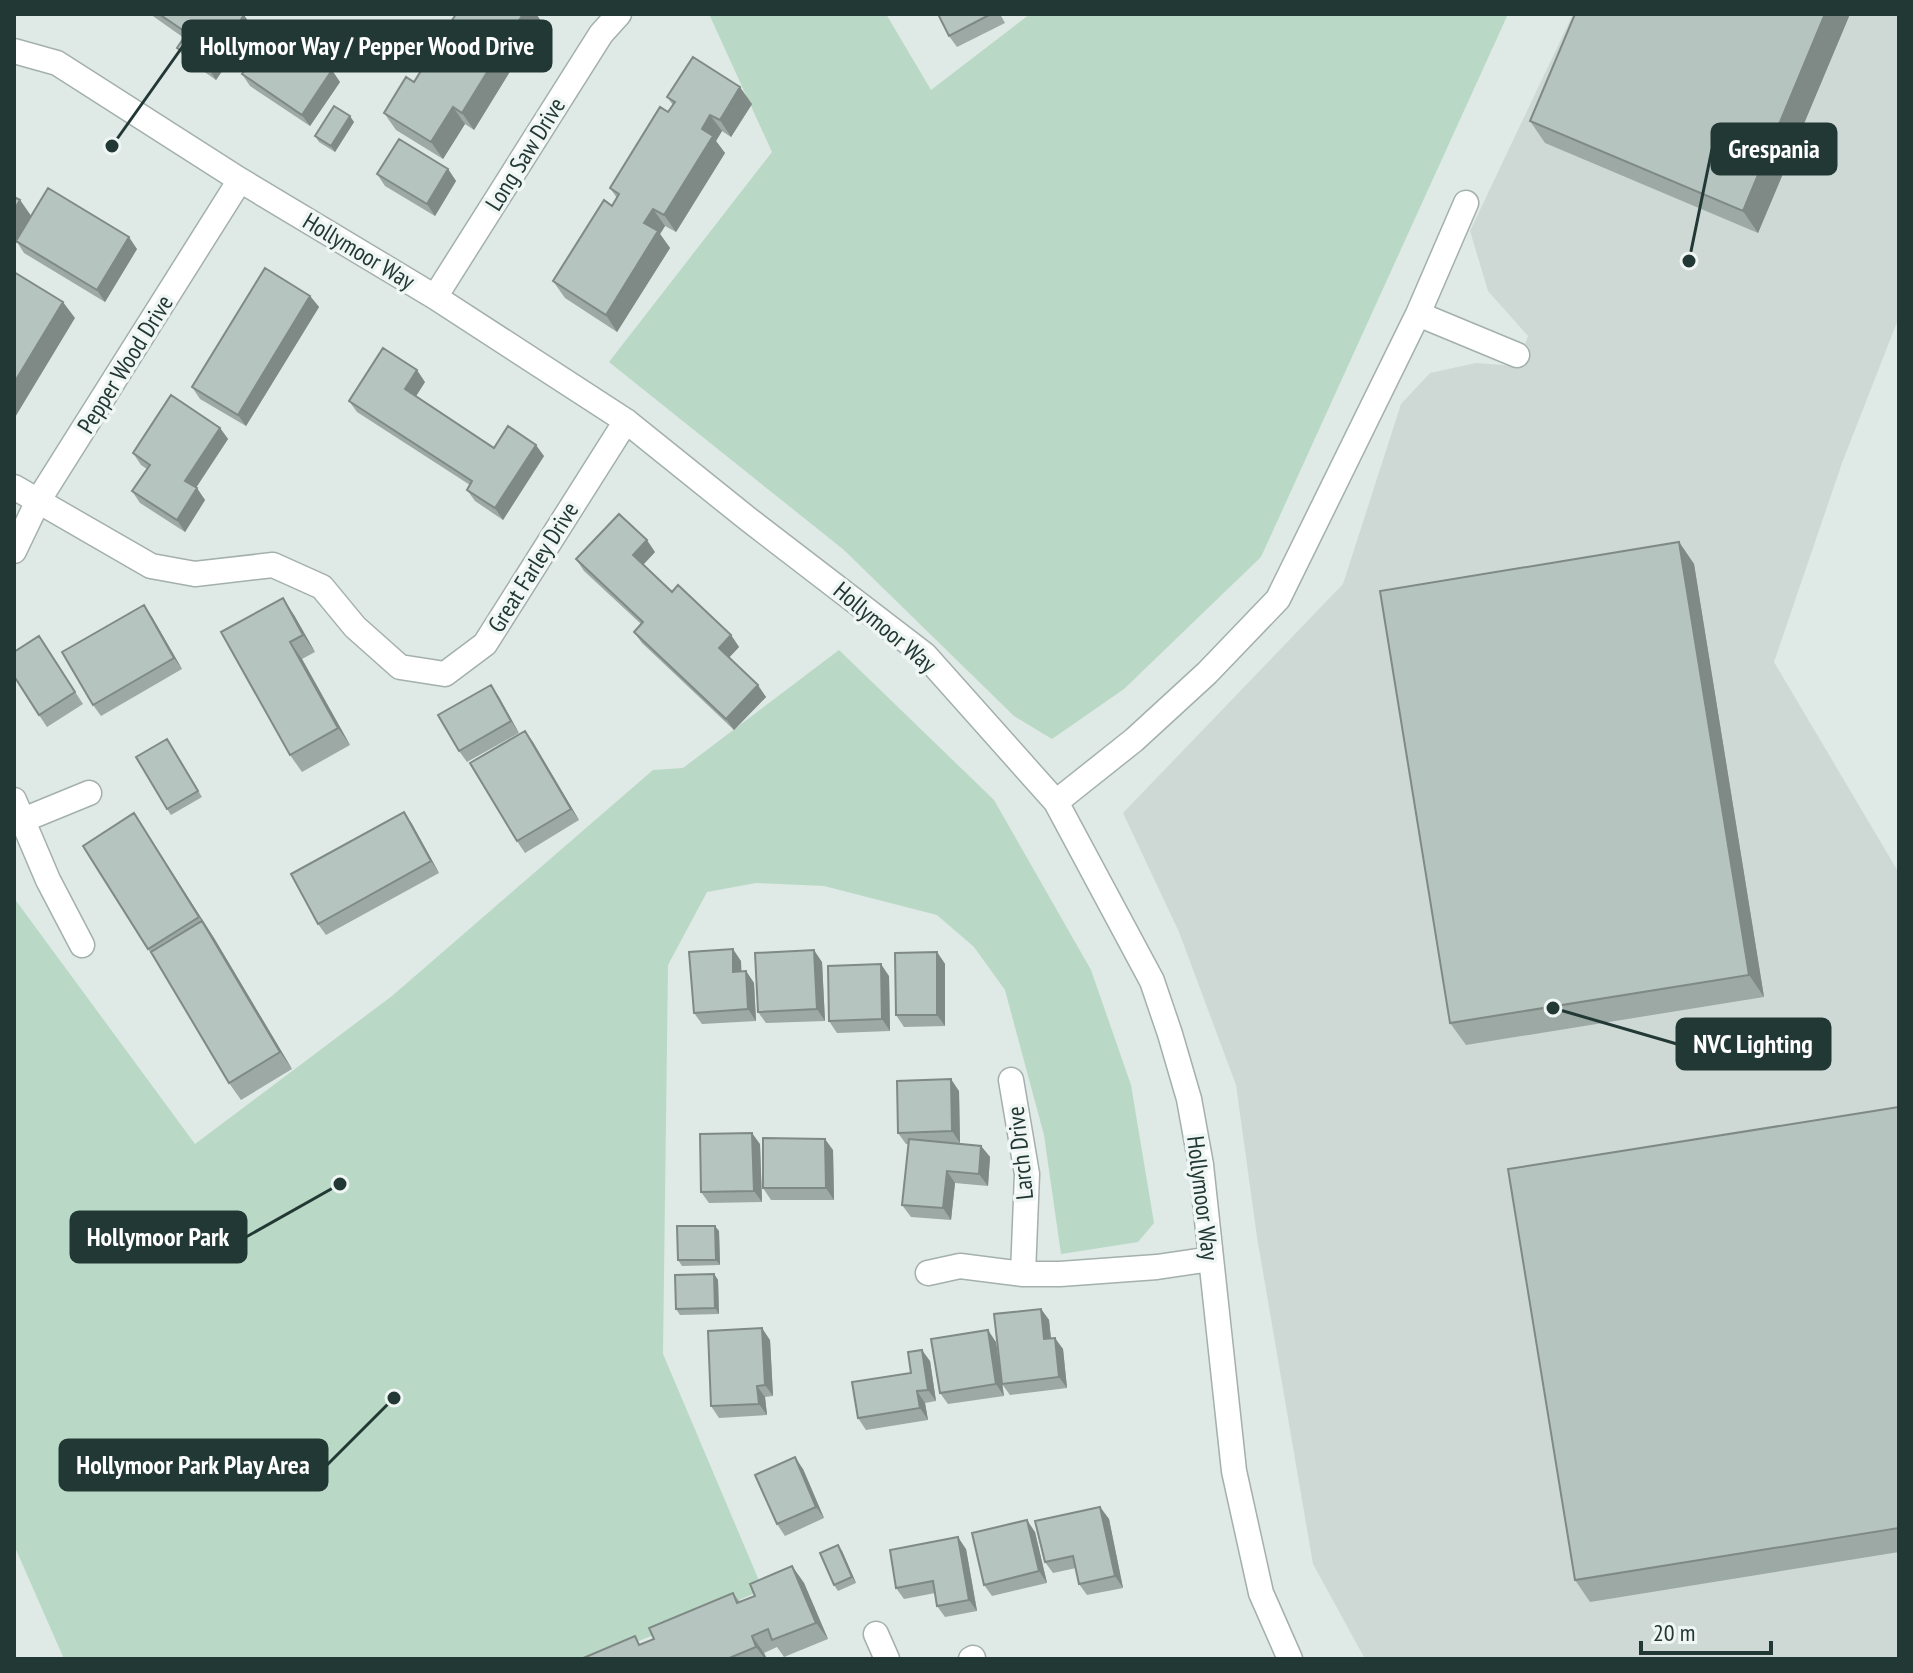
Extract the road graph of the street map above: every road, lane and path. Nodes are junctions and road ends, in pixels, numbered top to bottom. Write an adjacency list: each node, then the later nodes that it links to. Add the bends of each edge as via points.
1 (619, 14): 5 (street, Long Saw Drive, via 601,34)
2 (14, 51): 3 (street, Hollymoor Way, via 57,63)
3 (240, 180): 5 (street, Hollymoor Way); 10 (street, Pepper Wood Drive)
4 (1466, 203): 6 (street)
5 (435, 297): 8 (street, Hollymoor Way)
6 (1418, 314): 7 (street); 13 (street, via 1278,599 1187,692)
7 (1517, 355)
8 (626, 421): 10 (street, Great Farley Drive, via 485,644 445,674 400,667 355,627 322,587 273,565 195,574 151,566); 13 (street, Hollymoor Way, via 925,655)
9 (14, 487): 10 (street, Great Farley Drive)
10 (38, 501): 11 (street, Pepper Wood Drive)
11 (14, 551)
12 (89, 793): 14 (street)
13 (1056, 802): 17 (street, Hollymoor Way, via 1152,981 1170,1034 1189,1099)
14 (18, 810): 15 (street)
15 (82, 945)
16 (1011, 1080): 19 (street, Larch Drive, via 1027,1174)
17 (1211, 1259): 19 (street); 22 (street, Hollymoor Way, via 1234,1471 1261,1593)
18 (928, 1273): 19 (street, via 960,1266)
19 (1023, 1274)
20 (876, 1634): 21 (street)
21 (887, 1659)
22 (1290, 1659)

